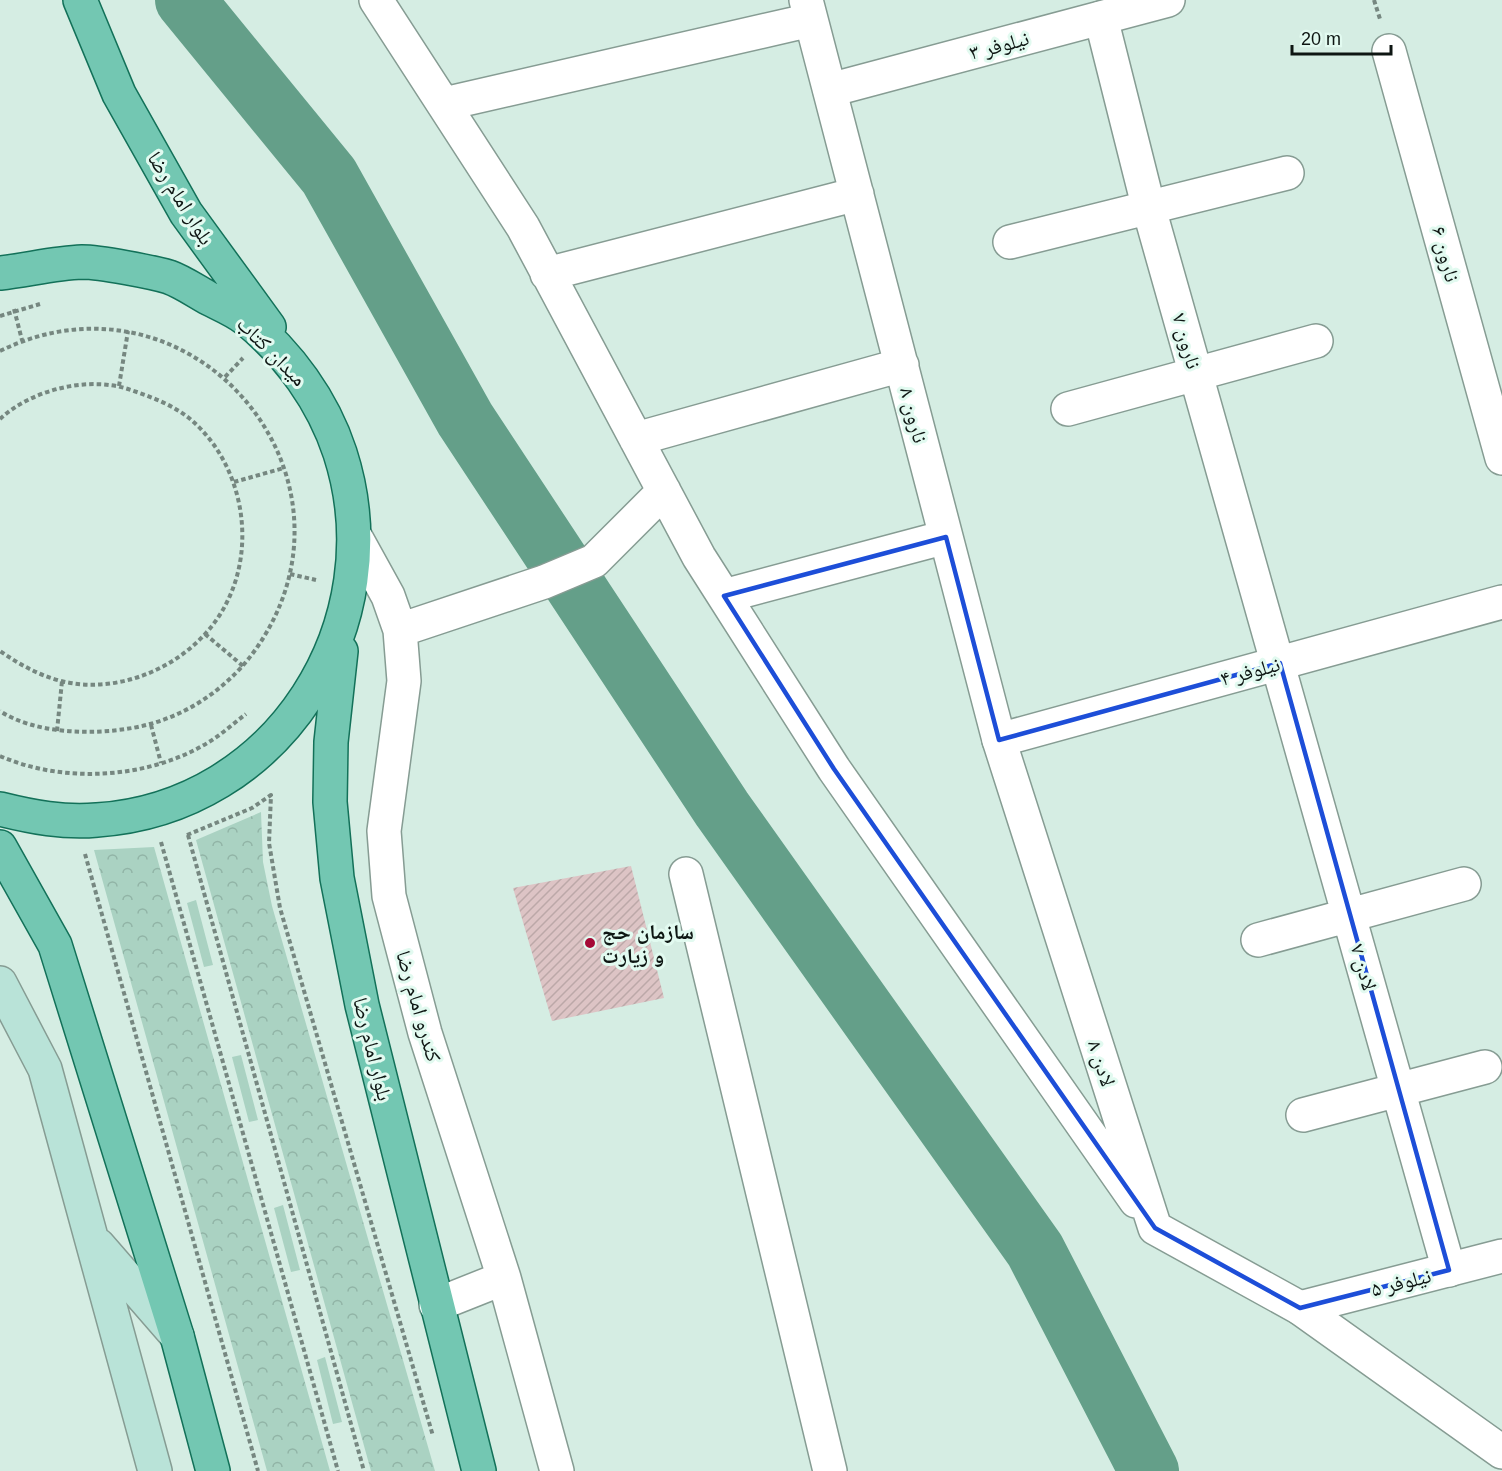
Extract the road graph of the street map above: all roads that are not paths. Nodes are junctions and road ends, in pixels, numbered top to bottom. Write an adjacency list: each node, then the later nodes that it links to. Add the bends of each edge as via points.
1 (80, 0): 18 (main road, بلوار امام رضا, via 119,94 186,213)
2 (376, 0): 8 (street)
3 (1168, 0): 5 (street, نیلوفر ۳)
4 (809, 10): 7 (street, نارون ۸); 8 (street)
5 (1101, 18): 7 (street, نیلوفر ۳); 11 (street, نارون ۷)
6 (1389, 51): 21 (street, نارون ۶)
7 (830, 90): 10 (street, نارون ۸)
8 (444, 104): 14 (street, via 523,227)
9 (1287, 172): 11 (street)
10 (857, 194): 14 (street); 16 (street, نارون ۸)
11 (1148, 205): 12 (street); 17 (street, نارون ۷)
12 (1010, 242)
13 (0, 273): 18 (main road, میدان کتاب, via 84,262 169,278 245,318)
14 (548, 274): 20 (street)
15 (1316, 341): 17 (street)
16 (902, 365): 20 (street); 23 (street, نارون ۸)
17 (1196, 374): 19 (street); 29 (street, نارون ۷)
18 (306, 381): 24 (main road, میدان کتاب, via 332,429 350,482)
19 (1068, 409)
20 (636, 439): 22 (street)
21 (1502, 458)
22 (664, 491): 25 (street); 28 (street, via 594,561 544,582)
23 (946, 537): 25 (street); 30 (street, نارون ۸)
24 (356, 538): 27 (main road, میدان کتاب, via 354,578); 28 (street, کندرو امام رضا, via 388,596)
25 (724, 596): 41 (street, via 834,769)
26 (1502, 602): 29 (street, نیلوفر ۴)
27 (345, 618): 31 (main road, میدان کتاب, via 324,671 293,718 253,759 206,790 153,810 98,820 41,819); 46 (main road, بلوار امام رضا, via 330,742 330,802 337,878 362,1005)
28 (400, 630): 45 (street, کندرو امام رضا, via 404,681 384,831 389,897 425,1033)
29 (1280, 663): 30 (street, نیلوفر ۴); 35 (street, لادن ۷)
30 (999, 740): 41 (street, لادن ۸)
31 (0, 809)
32 (0, 847): 48 (main road, via 56,945)
33 (686, 874): 54 (street)
34 (1464, 884): 35 (street)
35 (1350, 916): 36 (street); 39 (street, لادن ۷)
36 (1258, 940)
37 (0, 983): 42 (main road, via 45,1069)
38 (1485, 1067): 39 (street)
39 (1399, 1090): 40 (street); 44 (street, لادن ۷)
40 (1303, 1114)
41 (1155, 1228): 47 (street)
42 (93, 1239): 48 (main road); 50 (main road)
43 (1502, 1256): 44 (street, نیلوفر ۵)
44 (1449, 1270): 47 (street, نیلوفر ۵)
45 (504, 1278): 46 (street); 53 (street, کندرو امام رضا)
46 (436, 1305): 52 (main road, بلوار امام رضا)
47 (1300, 1308): 49 (street)
48 (177, 1336): 51 (main road)
49 (1502, 1452)
50 (155, 1471)
51 (213, 1471)
52 (479, 1471)
53 (557, 1471)
54 (831, 1471)

